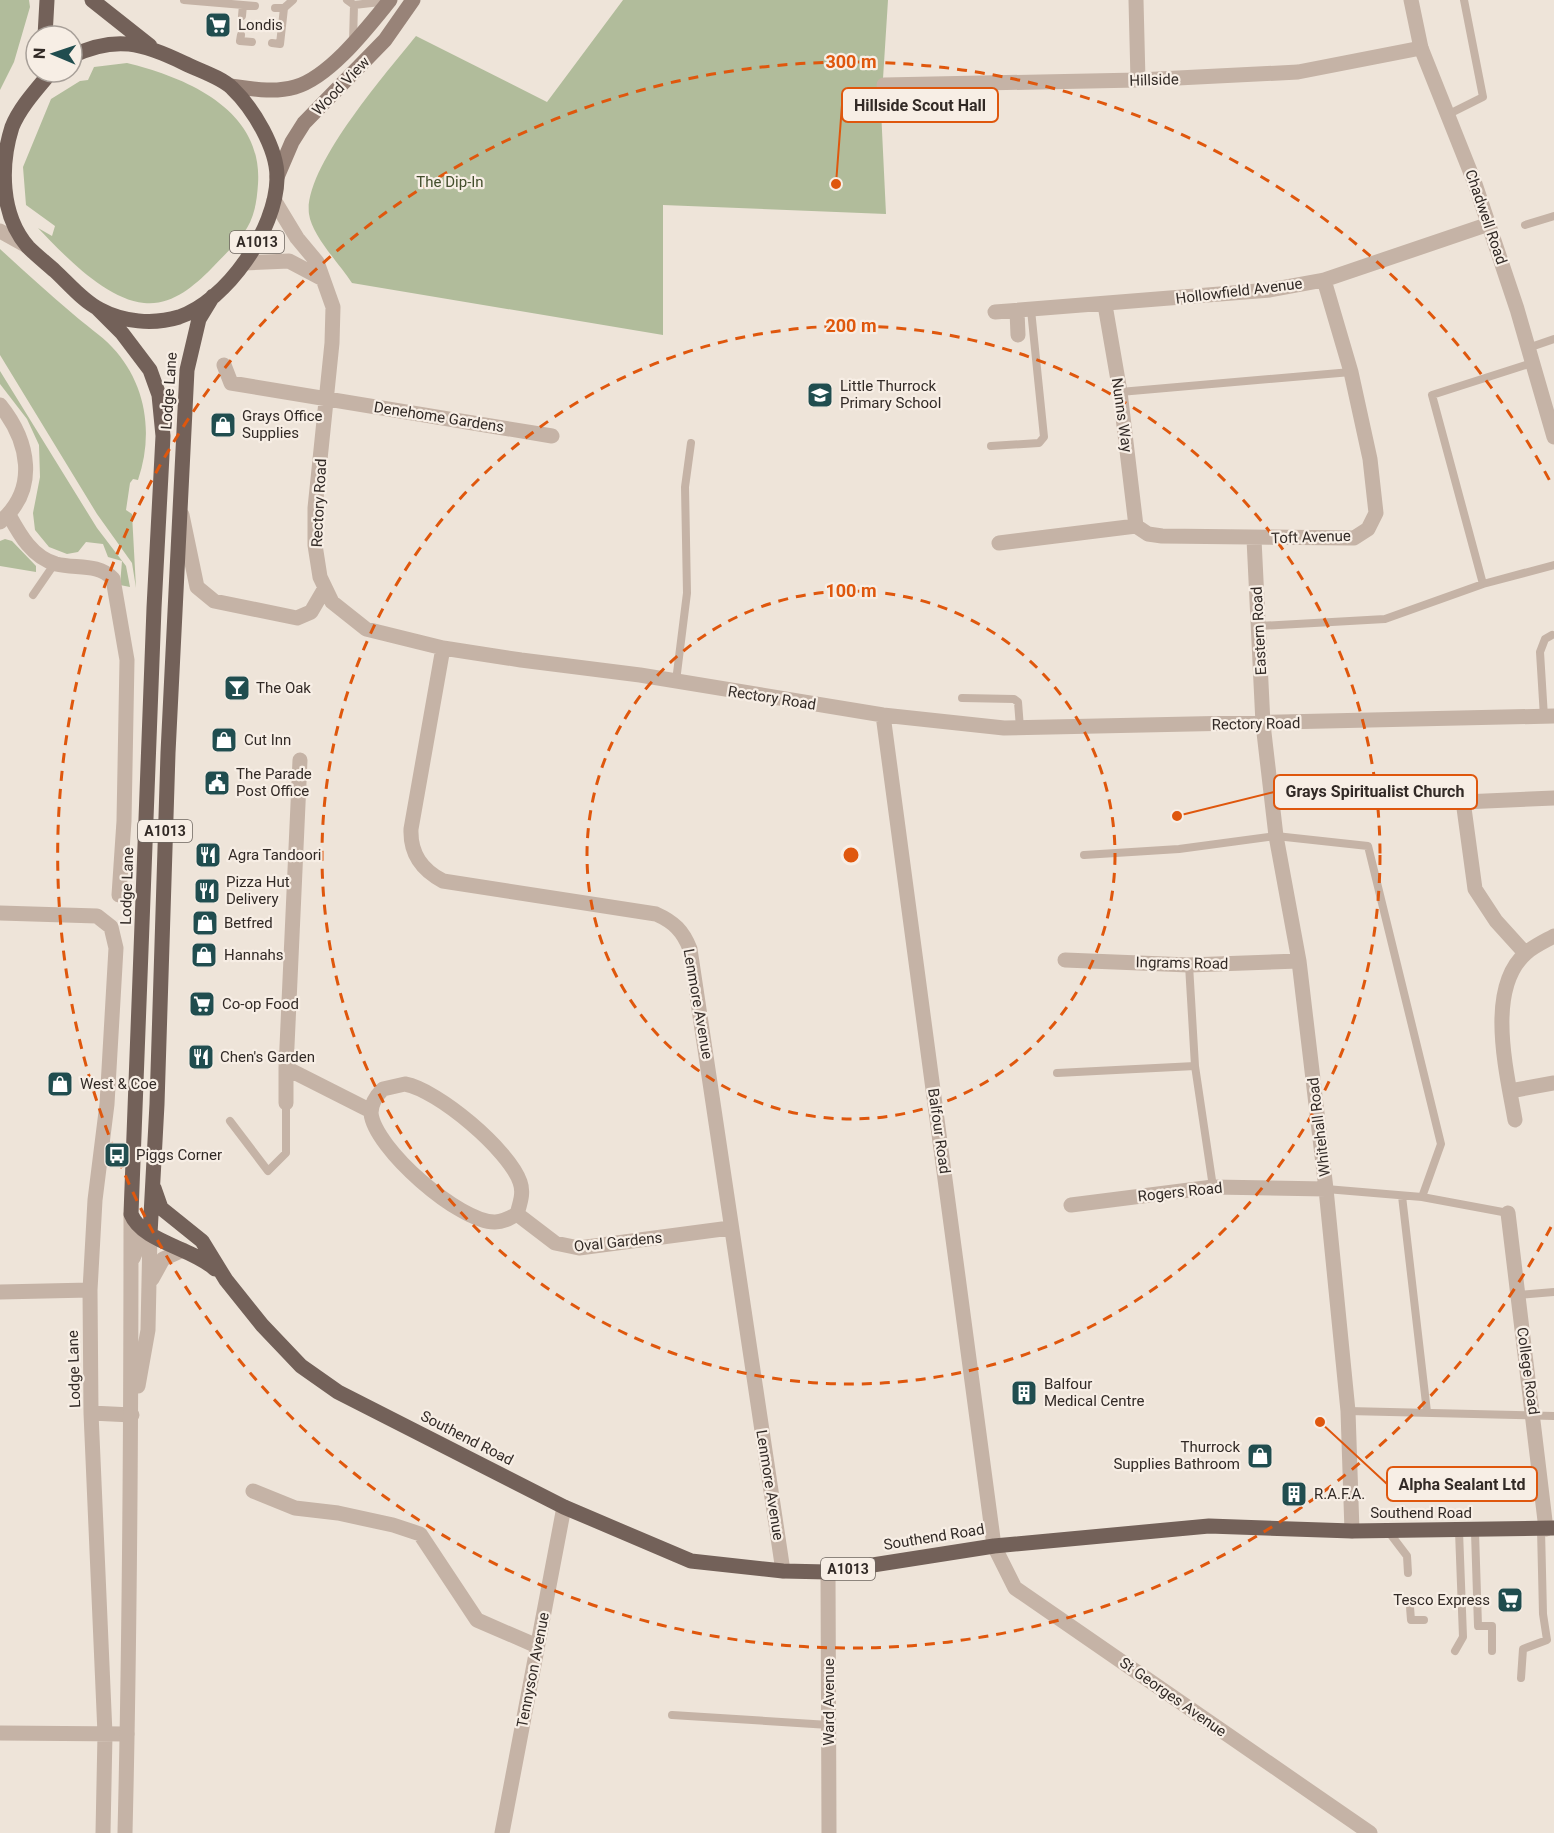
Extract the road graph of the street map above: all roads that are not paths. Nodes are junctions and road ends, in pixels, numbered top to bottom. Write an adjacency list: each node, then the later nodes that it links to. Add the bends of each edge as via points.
1 (46, 0): 14 (main road)
2 (184, 0): 11 (lane)
3 (293, 0): 17 (lane, via 279,8 280,44)
4 (413, 0): 30 (main road, Wood View, via 385,40 304,123)
5 (1136, 0): 22 (street)
6 (1411, 0): 20 (street, Chadwell Road)
7 (1464, 0): 28 (lane, via 1484,98)
8 (93, 1): 19 (main road, A1013)
9 (389, 1): 10 (lane); 18 (main road, Wood View)
10 (350, 2): 18 (lane)
11 (243, 5): 12 (lane); 13 (lane)
12 (255, 6)
13 (242, 16)
14 (45, 24)
15 (241, 35): 16 (lane, via 240,41)
16 (252, 42)
17 (272, 43)
18 (353, 43): 26 (main road, Wood View, via 324,71 297,87 268,91)
19 (150, 46): 21 (main road, A1013, via 106,45); 26 (main road, A1013)
20 (1421, 48): 22 (street, Hillside, via 1298,72); 28 (street, Chadwell Road)
21 (84, 52)
22 (1138, 80): 25 (street, Hillside)
23 (32, 84): 27 (main road, A1013)
24 (41, 84): 27 (main road, A1013)
25 (884, 85)
26 (231, 86): 30 (main road, A1013, via 267,134)
27 (26, 103): 29 (main road, A1013)
28 (1449, 114): 33 (street, Chadwell Road)
29 (3, 152): 36 (main road, A1013, via 7,209)
30 (278, 177): 31 (main road, A1013)
31 (274, 200): 37 (main road, A1013, via 262,234); 38 (street, Rectory Road, via 317,262)
32 (1554, 216): 34 (lane)
33 (1489, 224): 39 (street, Hollowfield Avenue); 47 (street, Chadwell Road)
34 (1525, 225)
35 (0, 231): 36 (street)
36 (27, 246): 42 (main road, A1013)
37 (244, 263): 38 (street, via 289,261); 40 (main road, A1013)
38 (323, 279): 51 (street, Rectory Road, via 333,307)
39 (1324, 280): 41 (street, Hollowfield Avenue, via 1270,290); 49 (street, Toft Avenue)
40 (213, 296): 42 (main road, A1013, via 182,316 159,321 126,318); 57 (main road, Lodge Lane / A1013, via 199,319 188,358)
41 (1105, 304): 43 (street, Hollowfield Avenue); 50 (street, Nunns Way)
42 (97, 308): 105 (main road, Lodge Lane / A1013, via 150,370 159,395 163,436)
43 (1024, 310): 44 (street, Hollowfield Avenue); 45 (street); 56 (lane, via 1044,437 1039,443)
44 (995, 312)
45 (1018, 335)
46 (1554, 339): 47 (lane)
47 (1530, 356): 54 (street, Chadwell Road); 64 (lane, via 1432,395)
48 (224, 365): 51 (street, Denehome Gardens, via 231,383)
49 (1351, 372): 50 (lane); 60 (street, Toft Avenue, via 1376,513 1368,529 1354,537)
50 (1120, 393): 59 (street, Nunns Way)
51 (326, 398): 53 (street, Denehome Gardens); 65 (street, Rectory Road, via 314,526 317,561)
52 (0, 405): 58 (street, via 17,428 26,460 24,485)
53 (552, 436)
54 (1554, 437)
55 (691, 443): 70 (lane, via 685,487 687,593)
56 (991, 446)
57 (179, 503): 65 (street, via 197,587 214,602 297,618 311,612); 99 (main road, Lodge Lane / A1013)
58 (4, 518): 62 (street, Lodge Lane, via 23,540)
59 (1136, 526): 60 (street, Toft Avenue, via 1148,534 1162,536); 61 (street, Toft Avenue)
60 (1254, 539): 67 (street, Eastern Road)
61 (999, 543)
62 (55, 563): 66 (lane); 82 (street, Lodge Lane, via 104,570 113,579 127,660)
63 (1554, 565): 64 (lane)
64 (1483, 584): 67 (lane, via 1385,619)
65 (325, 588): 69 (street, Rectory Road, via 342,612 366,629)
66 (33, 595)
67 (1259, 626): 74 (street, Eastern Road)
68 (1552, 635): 73 (lane, via 1545,639 1540,652)
69 (443, 648): 70 (street, Rectory Road); 108 (street, Lenmore Avenue, via 411,829 414,854 426,870 443,881 656,914 683,932 695,969)
70 (676, 681): 72 (street, Rectory Road)
71 (962, 698): 75 (lane, via 1014,699 1018,702)
72 (883, 715): 75 (street, Rectory Road); 131 (street, Balfour Road)
73 (1549, 717): 74 (street, Rectory Road)
74 (1263, 724): 75 (street, Rectory Road); 80 (street, Whitehall Road)
75 (1021, 729)
76 (300, 760): 90 (street)
77 (1461, 786): 79 (street)
78 (1554, 798): 79 (street)
79 (1463, 802): 85 (street, via 1475,889 1496,921)
80 (1276, 836): 81 (lane, via 1179,849); 87 (street, Whitehall Road); 102 (lane, via 1368,846 1441,1144)
81 (1084, 855)
82 (119, 895)
83 (0, 914): 114 (street, Lodge Lane, via 97,916 111,927 116,959)
84 (1554, 936): 85 (street)
85 (1525, 953): 93 (street, via 1506,983 1500,1028)
86 (1065, 960): 88 (street, Ingrams Road)
87 (1299, 961): 88 (street, Ingrams Road); 100 (street, Whitehall Road)
88 (1189, 964): 89 (lane)
89 (1195, 1066): 91 (lane); 98 (lane)
90 (286, 1068): 94 (street); 95 (street)
91 (1058, 1073)
92 (1554, 1083): 93 (street)
93 (1510, 1091): 96 (street)
94 (286, 1103): 97 (lane, via 286,1154 268,1171)
95 (371, 1111): 106 (street, via 377,1131 389,1148 450,1203 473,1216 495,1222); 106 (street, via 383,1089 405,1084 454,1110 475,1126 516,1172 522,1190)
96 (1515, 1120)
97 (230, 1121)
98 (1213, 1187): 100 (street, Rogers Road); 103 (street, Rogers Road)
99 (154, 1188): 107 (main road, Southend Road / A1013, via 161,1208); 109 (main road, Lodge Lane / A1013)
100 (1326, 1189): 101 (lane); 118 (street, Whitehall Road)
101 (1402, 1196): 102 (lane); 119 (lane)
102 (1422, 1197): 104 (lane)
103 (1071, 1205)
104 (1508, 1213): 117 (street, College Road)
105 (131, 1214): 109 (main road, Southend Road / A1013); 111 (street, Lodge Lane)
106 (517, 1214): 108 (street, Oval Gardens, via 555,1243 579,1248)
107 (176, 1220): 109 (main road, via 159,1223); 112 (main road, Southend Road / A1013, via 202,1240)
108 (730, 1228): 132 (street, Lenmore Avenue)
109 (150, 1234): 110 (main road, Southend Road / A1013); 111 (street, via 141,1239); 113 (street, Lodge Lane)
110 (183, 1250): 112 (main road, Southend Road / A1013, via 194,1253); 113 (street, Lodge Lane, via 163,1259)
111 (131, 1266): 121 (street, Lodge Lane)
112 (226, 1280): 125 (main road, Southend Road / A1013, via 301,1366 338,1392)
113 (149, 1286): 121 (street, Lodge Lane, via 148,1330)
114 (90, 1290): 115 (street); 120 (street, Lodge Lane)
115 (0, 1292)
116 (1554, 1292): 117 (lane)
117 (1518, 1296): 123 (street, College Road)
118 (1348, 1411): 119 (lane); 127 (street, Whitehall Road)
119 (1427, 1412): 123 (lane)
120 (91, 1413): 121 (street, Lodge Lane); 144 (street)
121 (132, 1415): 145 (street, Lodge Lane)
122 (1554, 1416): 123 (lane)
123 (1534, 1417): 126 (street, College Road)
124 (253, 1491): 137 (street, via 295,1508 349,1515 420,1534 477,1620)
125 (564, 1507): 132 (main road, Southend Road / A1013, via 691,1562); 137 (street, Tennyson Avenue)
126 (1547, 1529): 130 (main road, Southend Road / A1013); 140 (lane, via 1543,1614 1548,1637 1542,1644 1523,1649)
127 (1352, 1531): 128 (main road, Southend Road / A1013); 131 (main road, Southend Road / A1013, via 1209,1526)
128 (1388, 1531): 129 (main road, Southend Road / A1013); 134 (lane, via 1407,1556)
129 (1459, 1532): 130 (main road, Southend Road / A1013); 138 (lane, via 1457,1600 1463,1636)
130 (1475, 1532): 139 (lane, via 1478,1626 1492,1626)
131 (994, 1546): 133 (main road, Southend Road / A1013); 150 (street, St Georges Avenue, via 1015,1588)
132 (783, 1571): 133 (main road, Southend Road / A1013)
133 (828, 1572): 142 (street, Ward Avenue)
134 (1408, 1573)
135 (1410, 1607): 136 (lane, via 1411,1620)
136 (1424, 1620)
137 (537, 1646): 148 (street, Tennyson Avenue)
138 (1455, 1651)
139 (1492, 1651)
140 (1521, 1678)
141 (672, 1714): 142 (lane)
142 (829, 1725): 149 (street, Ward Avenue)
143 (0, 1733): 144 (street)
144 (105, 1734): 145 (street); 146 (street)
145 (128, 1734): 147 (street, Lodge Lane)
146 (103, 1833)
147 (125, 1833)
148 (502, 1833)
149 (829, 1833)
150 (1370, 1833)

